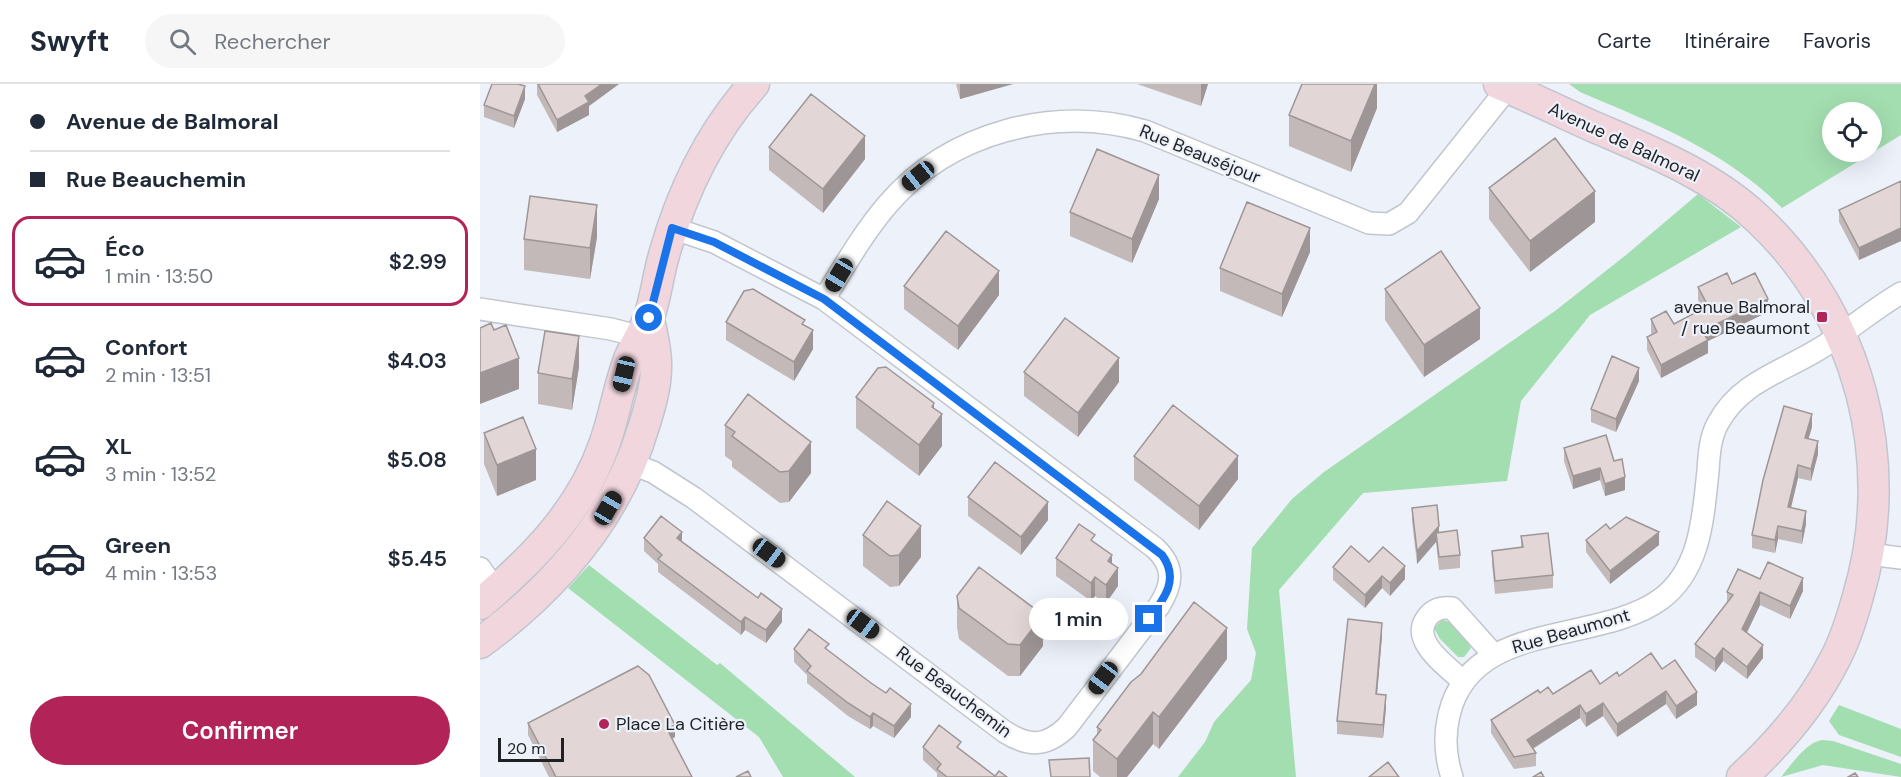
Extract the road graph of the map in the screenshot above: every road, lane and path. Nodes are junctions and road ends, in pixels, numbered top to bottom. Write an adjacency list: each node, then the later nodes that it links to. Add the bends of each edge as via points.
1 (754, 84): 3 (street, via 699,160)
2 (1506, 85): 5 (street, Rue Beauséjour, via 1408,213 1383,225 1369,223 1125,125 1074,120 1004,132 951,153 907,185 872,224); 8 (street, Avenue de Balmoral, via 1687,169 1739,203 1793,257 1826,304)
3 (672, 228): 5 (street, Rue Beauchemin, via 714,242); 7 (street)
4 (1901, 293): 8 (street, Rue Beaumont)
5 (824, 299): 9 (street, Rue Beauchemin, via 1155,548 1169,564 1170,585 1166,594 1058,735 1038,744 1018,740 694,498 654,472)
6 (480, 309): 7 (street)
7 (647, 332): 9 (street, via 655,380); 12 (street, via 627,363 610,429 586,484 545,543)
8 (1841, 334): 10 (street, Avenue de Balmoral, via 1864,400 1870,432 1875,495); 14 (street, Rue Beaumont, via 1757,381 1724,412 1712,441 1699,537 1686,571 1674,587 1649,607 1629,616 1513,646)
9 (632, 464): 13 (street, via 572,560 535,599)
10 (1869, 554): 11 (street); 17 (street, Avenue de Balmoral, via 1836,659 1785,734)
11 (1901, 558)
12 (485, 588)
13 (480, 643)
14 (1494, 655): 15 (street, Rue Beaumont); 15 (street, Rue Beaumont, via 1452,608 1431,613 1422,626 1424,640)
15 (1464, 682): 16 (street, Rue Beaumont, via 1451,705 1446,737)
16 (1452, 777)
17 (1742, 777)

